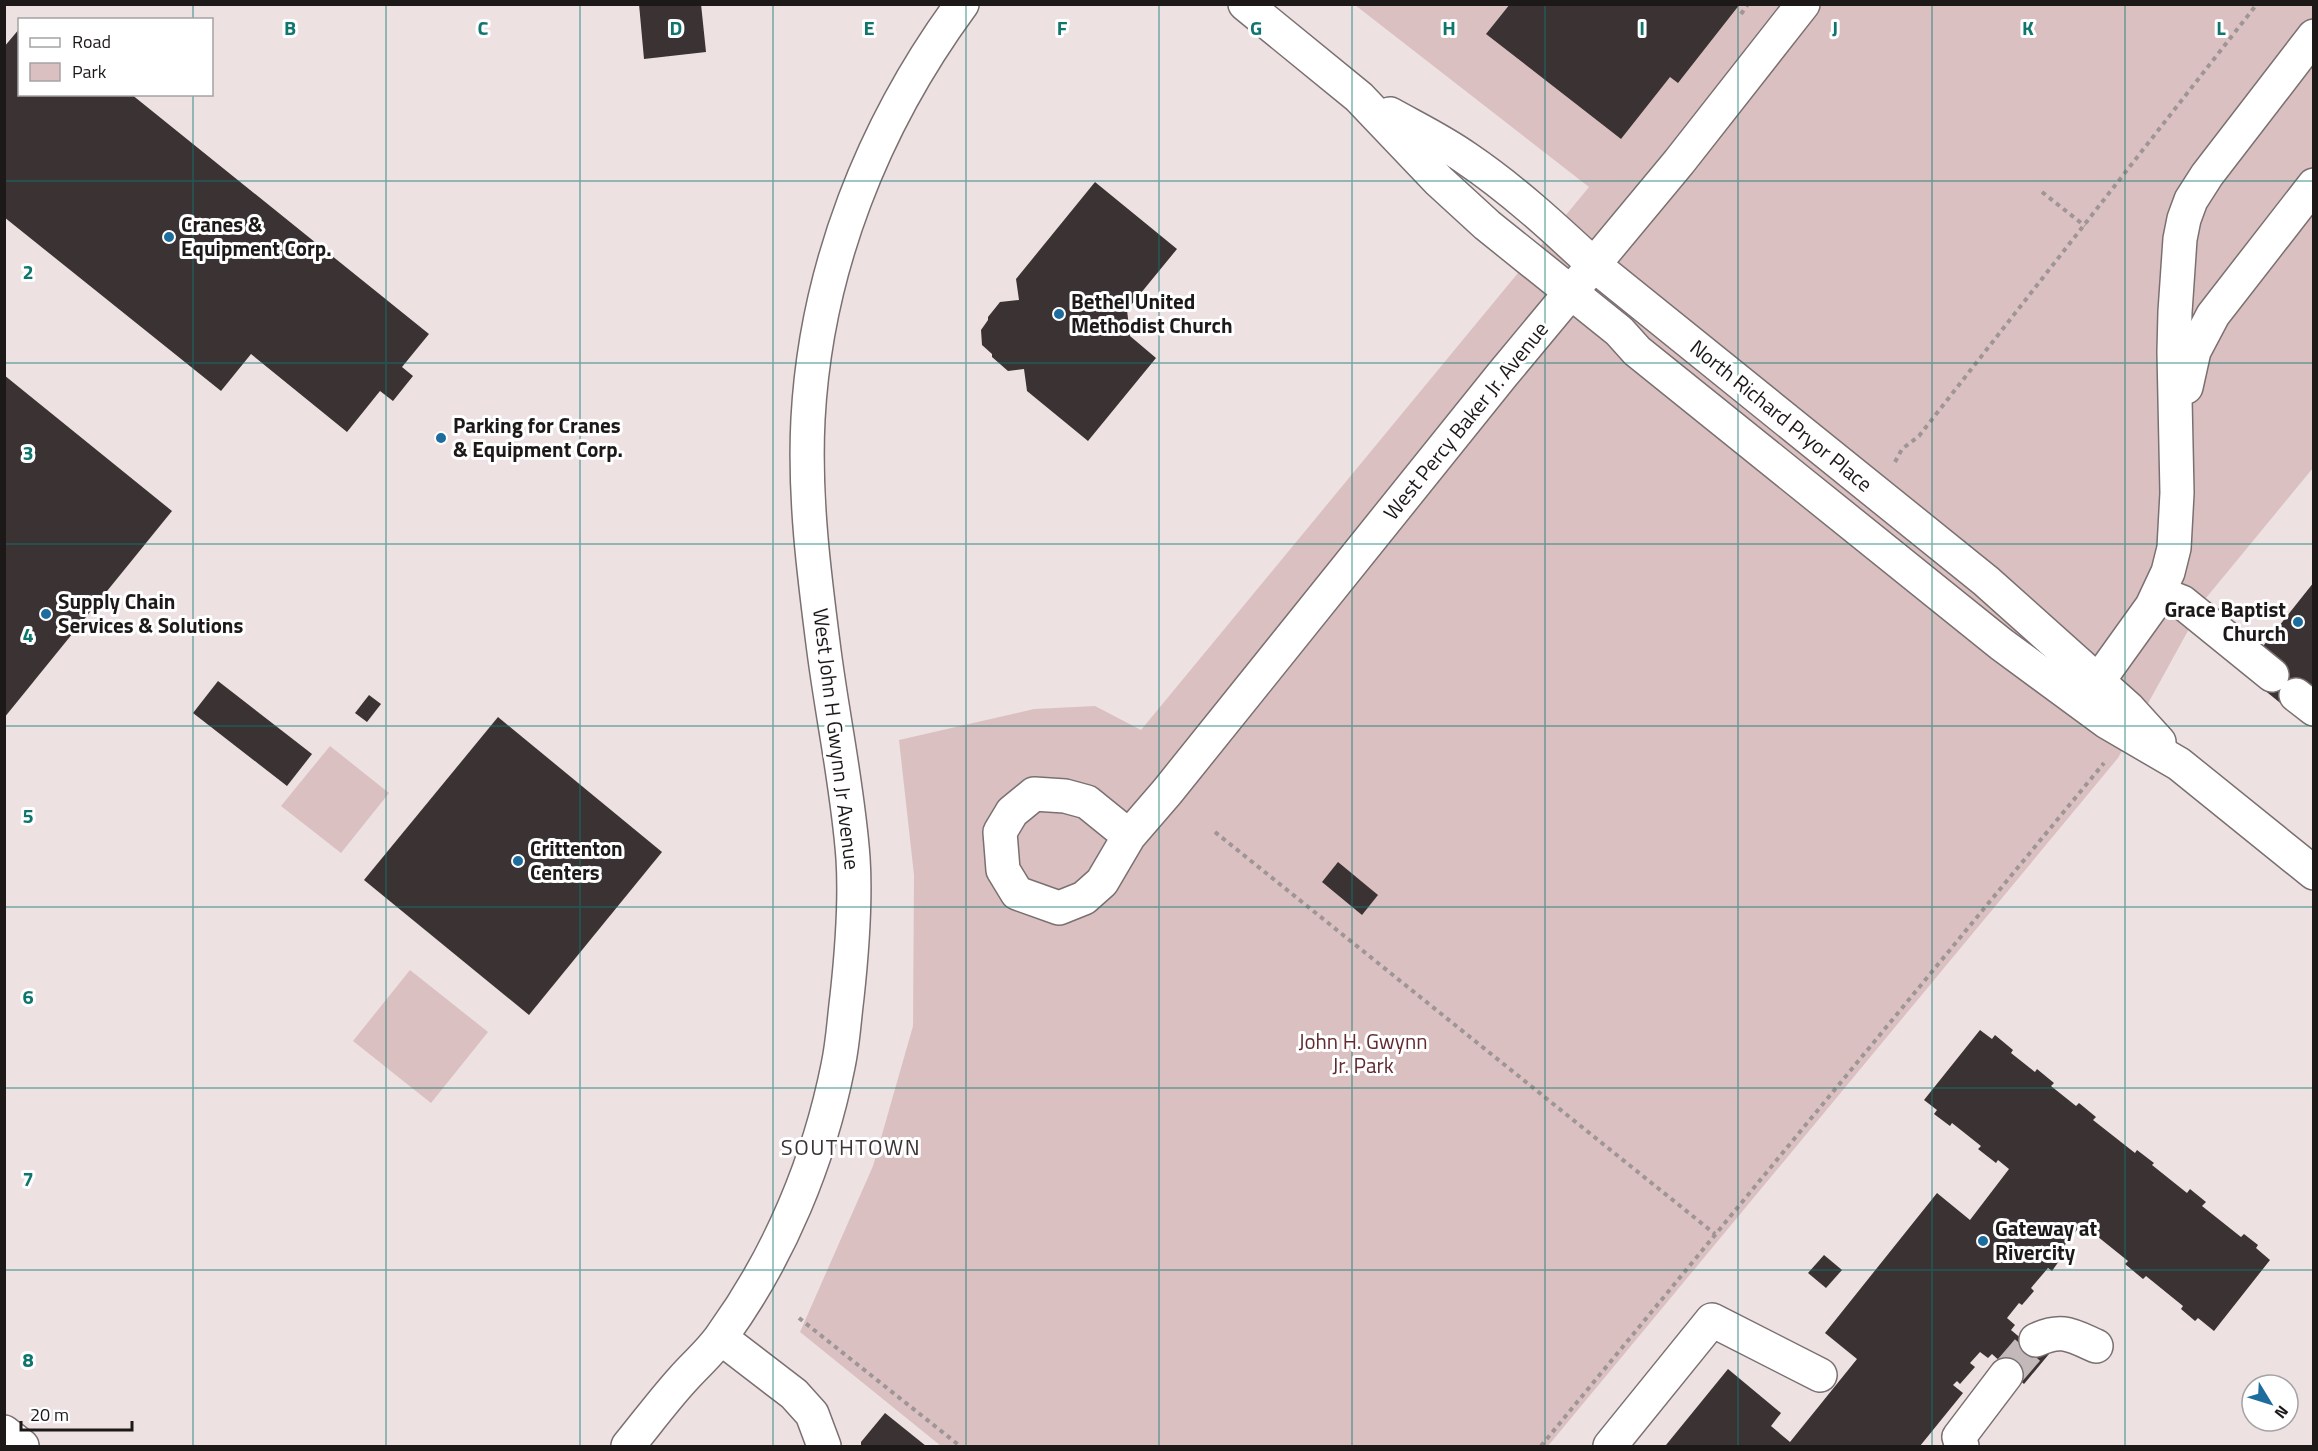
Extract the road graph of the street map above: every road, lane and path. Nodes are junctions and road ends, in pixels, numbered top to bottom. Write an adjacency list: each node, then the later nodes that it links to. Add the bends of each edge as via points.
1 (962, 4): 25 (street, West John H Gwynn Jr Avenue, via 879,141 838,252 818,336 808,419 808,496 819,610 853,856 853,934 846,1025 821,1131 797,1203 767,1265)
2 (1245, 4): 8 (street, North Richard Pryor Place)
3 (1748, 4): 6 (path)
4 (1803, 4): 12 (street, West Percy Baker Jr. Avenue)
5 (2257, 4): 11 (path)
6 (1741, 14)
7 (2313, 36): 14 (street, via 2207,175 2184,219 2175,312)
8 (1359, 97): 12 (street, North Richard Pryor Place, via 1465,157 1508,188); 13 (street, North Richard Pryor Place, via 1479,218)
9 (2313, 185): 14 (street, via 2228,293 2197,343)
10 (2042, 192): 11 (path)
11 (2085, 226): 15 (path, via 1919,436 1902,448)
12 (1594, 265): 13 (street, West Percy Baker Jr. Avenue); 17 (street, North Richard Pryor Place, via 1951,553)
13 (1571, 293): 17 (street, North Richard Pryor Place, via 1949,603); 21 (street, West Percy Baker Jr. Avenue)
14 (2176, 444): 16 (street, via 2176,535)
15 (1893, 465)
16 (2159, 593): 17 (street); 18 (street, via 2182,602)
17 (2090, 693): 22 (street, North Richard Pryor Place, via 2129,709 2179,764)
18 (2294, 693)
19 (2106, 760): 23 (path)
20 (1215, 832): 23 (path)
21 (1129, 836)
22 (2313, 873)
23 (1715, 1234): 35 (path)
24 (799, 1318): 34 (path)
25 (721, 1338): 32 (street, West John H Gwynn Jr Avenue); 33 (street, via 794,1394 812,1414)
26 (2036, 1340): 27 (street, via 2052,1332)
27 (2096, 1346)
28 (1820, 1375): 36 (street, via 1712,1320)
29 (2006, 1375): 37 (street, via 1959,1437)
30 (4, 1432): 31 (street)
31 (22, 1446)
32 (628, 1446)
33 (824, 1446)
34 (960, 1446)
35 (1540, 1446)
36 (1610, 1446)
37 (1962, 1446)

